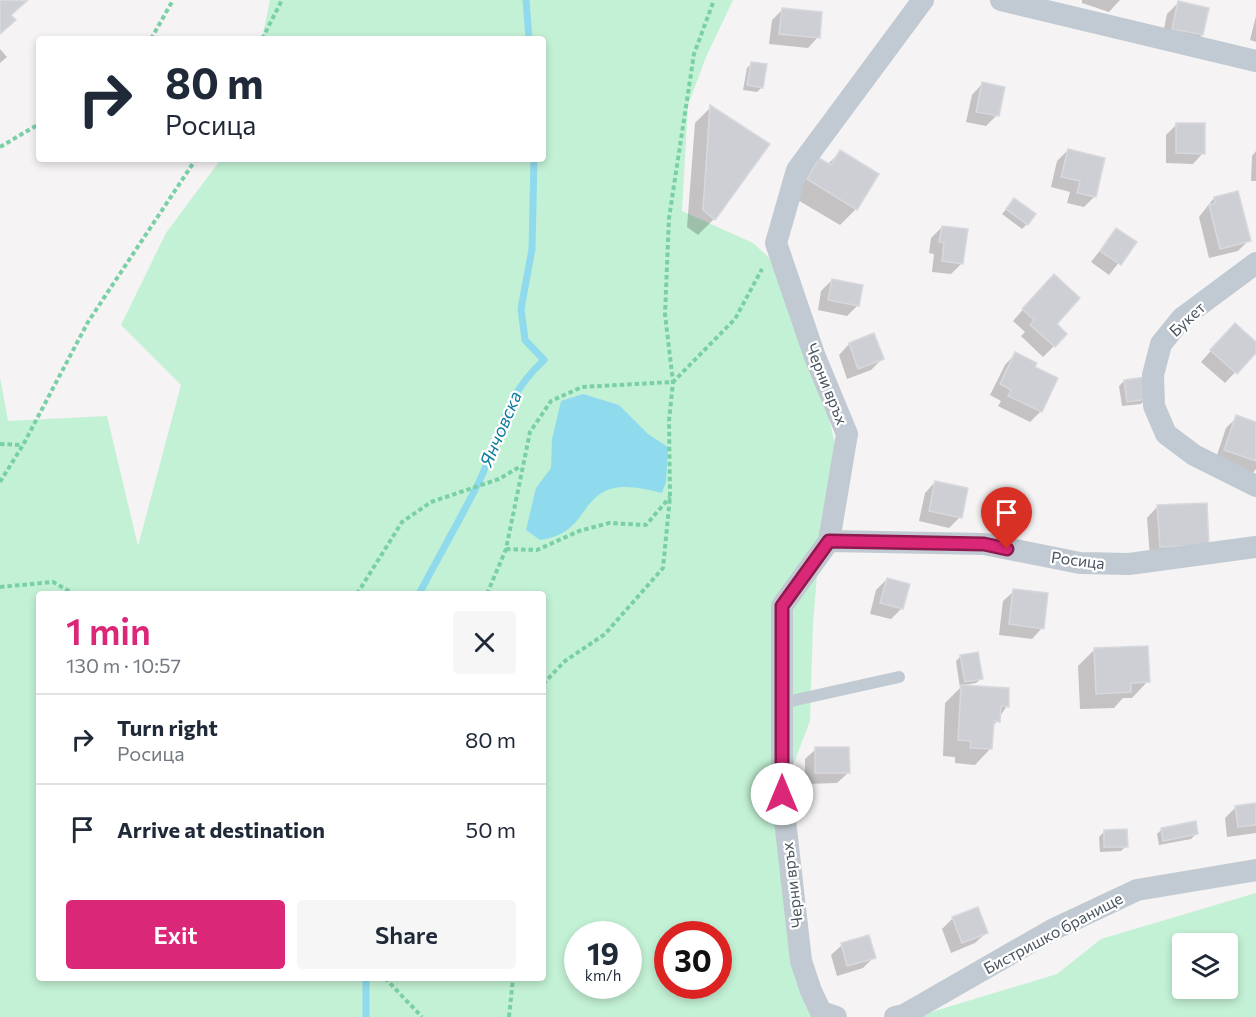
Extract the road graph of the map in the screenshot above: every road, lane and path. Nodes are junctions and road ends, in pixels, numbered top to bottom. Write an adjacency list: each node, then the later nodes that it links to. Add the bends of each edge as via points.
1 (173, 0): 6 (path)
2 (282, 0): 7 (path)
3 (714, 0): 14 (path, via 694,54 669,218 664,314)
4 (923, 0): 12 (street, via 797,170)
5 (1001, 0): 8 (street)
6 (153, 36)
7 (264, 36)
8 (1256, 61)
9 (36, 126): 10 (path)
10 (0, 147)
11 (194, 162): 16 (path, via 88,322)
12 (776, 243): 14 (path, via 735,319); 21 (street, Черни връх, via 815,357 847,434)
13 (1256, 262): 19 (street, Букет, via 1182,318 1161,344 1153,375 1154,406 1166,434 1194,455)
14 (673, 382): 17 (path, via 582,387 551,401 530,432); 20 (path)
15 (0, 444): 16 (path)
16 (23, 445): 18 (path)
17 (521, 465): 23 (path); 26 (path, via 499,479 432,502 402,522)
18 (0, 482)
19 (1256, 486)
20 (670, 497): 23 (path, via 646,525 609,523 579,531 537,550); 29 (path, via 663,568 605,634 565,661)
21 (829, 541): 22 (street, Росица, via 984,544 1080,563 1129,564); 30 (street, Черни връх, via 782,606)
22 (1256, 548)
23 (506, 549): 27 (path)
24 (0, 587): 25 (path, via 53,582)
25 (69, 591)
26 (359, 591)
27 (488, 591)
28 (899, 676): 30 (lane)
29 (546, 681)
30 (782, 703): 34 (street, Черни връх, via 782,794 801,961 811,991)
31 (1256, 870): 37 (street, Бистришко бранище, via 1137,890 1052,930 904,1015)
32 (388, 981): 35 (path)
33 (513, 981): 36 (path)
34 (829, 1014)
35 (422, 1017)
36 (509, 1017)
37 (894, 1017)

